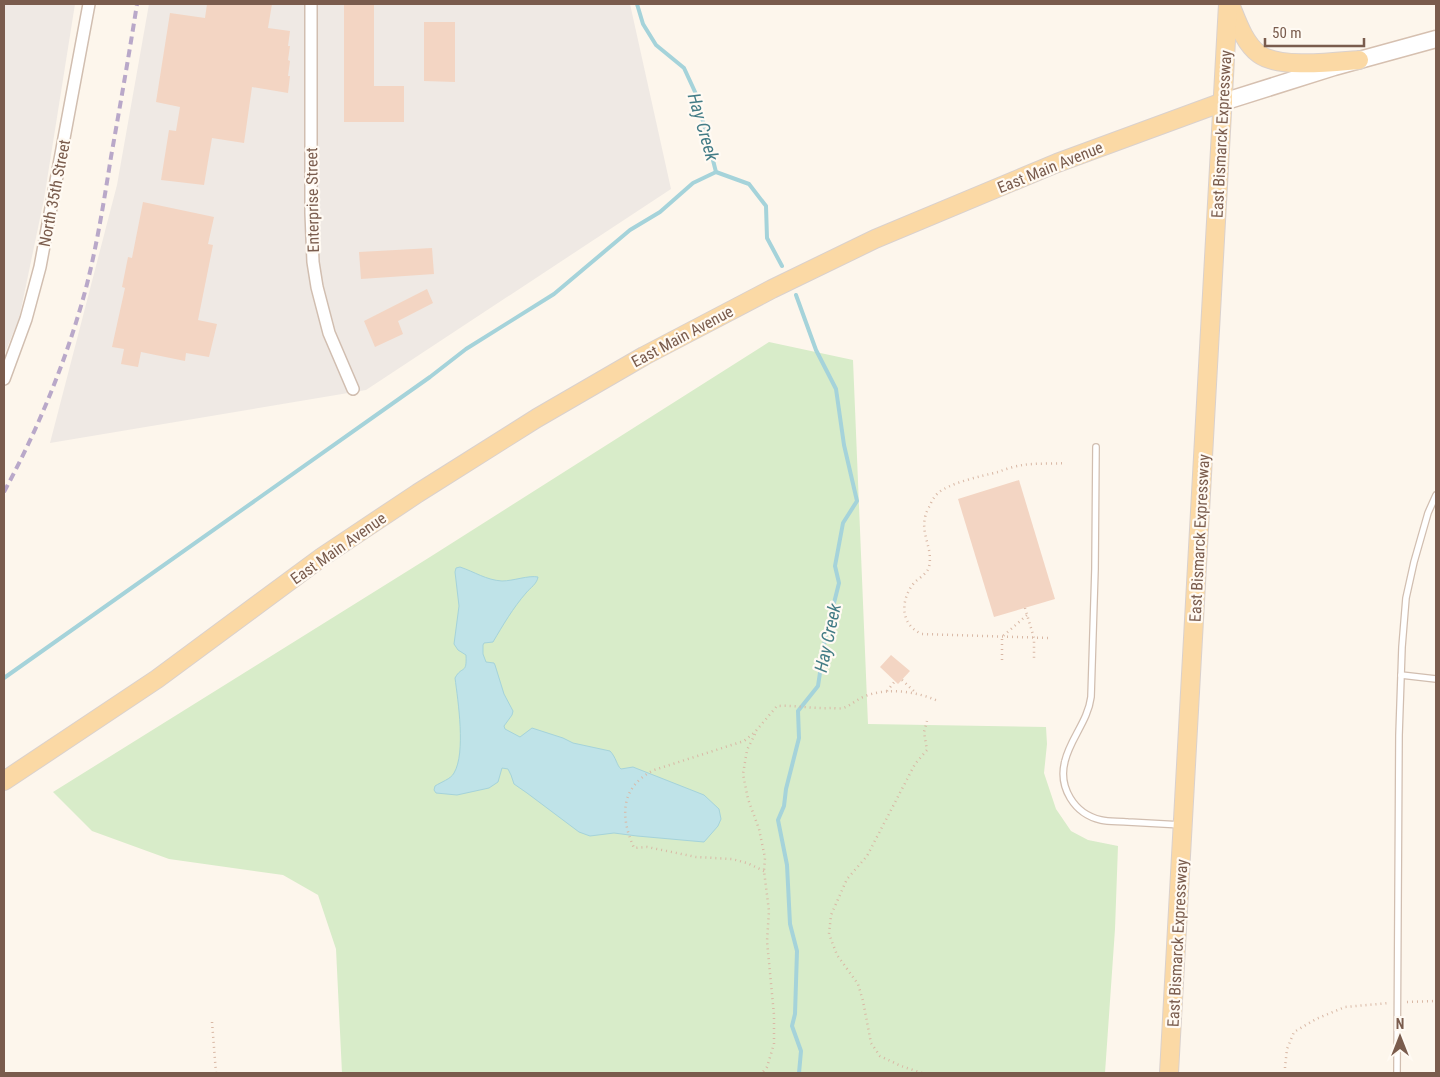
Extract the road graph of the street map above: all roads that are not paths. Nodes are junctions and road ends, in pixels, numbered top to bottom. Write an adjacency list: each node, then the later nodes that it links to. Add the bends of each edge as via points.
1 (89, 4): 7 (street, North 35th Street, via 40,267 26,319)
2 (311, 4): 8 (street, Enterprise Street, via 310,213 313,262 329,333)
3 (1229, 4): 5 (main road, via 1250,45 1272,60 1310,63); 6 (main road, East Bismarck Expressway)
4 (1436, 39): 5 (main road, East Main Avenue)
5 (1359, 60): 6 (main road, East Main Avenue)
6 (1222, 102): 13 (main road, East Main Avenue, via 1057,163 875,239 772,288 644,356 536,418 418,493 322,558 157,679); 14 (main road, East Bismarck Expressway)
7 (4, 379)
8 (353, 389)
9 (1096, 447): 14 (lane, via 1091,697 1088,712 1065,760 1064,784 1072,801 1092,817 1109,821)
10 (1436, 495): 11 (lane, via 1428,513 1406,598)
11 (1401, 674): 12 (lane); 16 (lane)
12 (1436, 678)
13 (4, 781)
14 (1184, 825): 15 (main road, East Bismarck Expressway)
15 (1169, 1073)
16 (1397, 1073)

